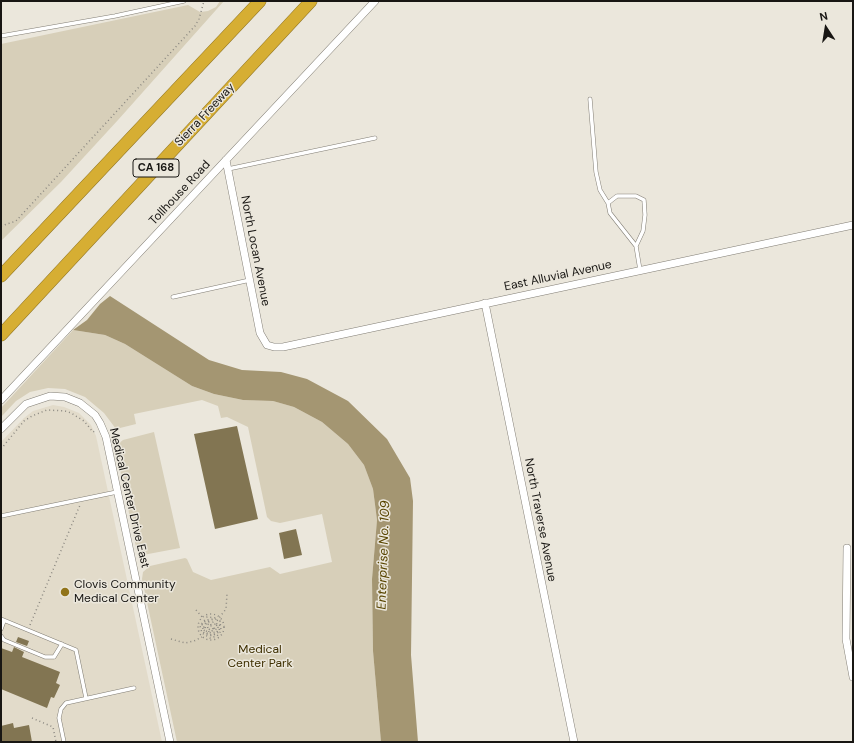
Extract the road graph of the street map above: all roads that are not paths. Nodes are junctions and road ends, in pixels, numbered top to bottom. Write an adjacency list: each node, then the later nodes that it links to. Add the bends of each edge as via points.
1 (184, 1): 5 (lane)
2 (260, 1): 14 (highway, CA 168)
3 (311, 1): 18 (highway, Sierra Freeway / CA 168)
4 (375, 1): 8 (street, Tollhouse Road)
5 (1, 36)
6 (590, 99): 10 (lane, via 596,172 600,190)
7 (375, 138): 9 (lane)
8 (226, 160): 9 (street, North Locan Avenue); 20 (street, Tollhouse Road)
9 (228, 169): 15 (street, North Locan Avenue)
10 (608, 203): 12 (lane, via 610,213); 12 (lane, via 617,196 626,194 644,200 643,231)
11 (853, 225): 13 (street, East Alluvial Avenue)
12 (636, 246): 13 (lane)
13 (640, 270): 17 (street, East Alluvial Avenue)
14 (1, 275)
15 (250, 280): 16 (lane); 19 (street, North Locan Avenue, via 260,333)
16 (173, 297)
17 (485, 303): 19 (street, East Alluvial Avenue, via 282,347); 34 (street, North Traverse Avenue)
18 (1, 335)
19 (267, 345)
20 (1, 400)
21 (1, 429): 22 (street, Medical Center Drive East, via 20,409 33,400 57,396 80,403 95,415 105,434)
22 (117, 492): 23 (lane); 33 (street, Medical Center Drive East)
23 (1, 516)
24 (847, 548): 29 (street, via 846,639)
25 (3, 620): 26 (lane); 28 (lane)
26 (1, 629)
27 (1, 636): 28 (lane, via 4,640 45,657 54,657)
28 (62, 644): 31 (lane, via 76,650)
29 (853, 677)
30 (134, 688): 31 (lane)
31 (86, 698): 32 (lane, via 69,701 61,709 59,718)
32 (64, 742)
33 (170, 742)
34 (574, 742)

